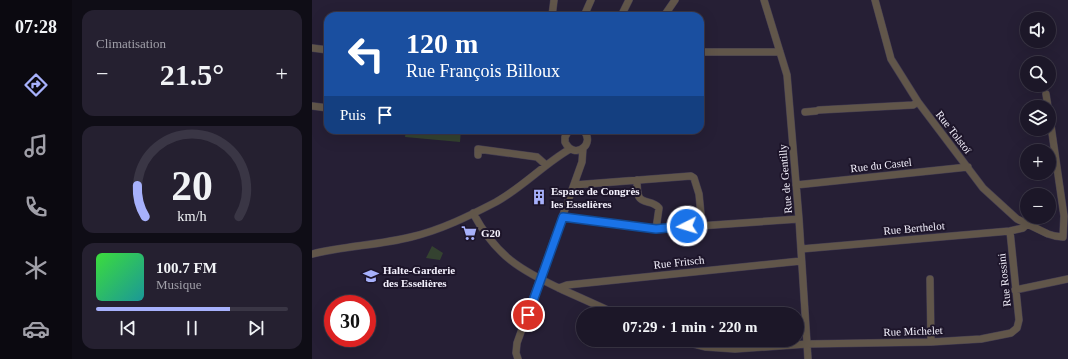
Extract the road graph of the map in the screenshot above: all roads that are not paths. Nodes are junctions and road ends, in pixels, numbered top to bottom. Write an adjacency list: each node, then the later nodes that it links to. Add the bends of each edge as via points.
1 (554, 0): 7 (street)
2 (591, 0): 8 (street)
3 (629, 0): 9 (street)
4 (675, 0): 10 (street)
5 (764, 0): 14 (street, Rue de Gentilly)
6 (875, 0): 17 (street, Rue Tolstoï, via 890,58)
7 (552, 12)
8 (586, 12)
9 (623, 12)
10 (667, 12)
11 (312, 48): 12 (street)
12 (324, 50)
13 (704, 52): 14 (street)
14 (780, 52): 32 (street, Rue de Gentilly, via 787,75)
15 (1046, 94): 16 (street)
16 (1047, 100)
17 (918, 102): 20 (street, via 913,105); 30 (street, Rue Tolstoï)
18 (312, 106): 19 (street)
19 (324, 108)
20 (805, 112)
21 (565, 134): 24 (street)
22 (586, 134): 25 (street, via 586,145)
23 (1053, 136): 35 (street)
24 (564, 142): 26 (street); 28 (street)
25 (583, 148): 26 (street, via 576,151); 33 (street, via 582,162)
26 (570, 149): 28 (street)
27 (478, 155): 29 (street, via 478,149 537,157)
28 (559, 155): 29 (street)
29 (546, 165): 34 (street, via 517,188)
30 (968, 167): 32 (street, Rue du Castel); 38 (street, Rue Tolstoï, via 983,188)
31 (637, 180): 33 (street); 40 (street, via 693,177 700,194); 41 (street, via 640,198 652,202 659,208)
32 (796, 184): 37 (street, Rue de Gentilly)
33 (574, 185): 36 (street)
34 (473, 213): 45 (street, via 435,230 389,242); 49 (street, via 499,251 518,267)
35 (1066, 216): 43 (street)
36 (563, 217): 41 (street); 49 (street)
37 (800, 219): 40 (street); 44 (street, Rue de Gentilly)
38 (1020, 220)
39 (1027, 224): 42 (street, Rue Berthelot, via 1023,228); 43 (street, Rue Tolstoï)
40 (702, 225): 41 (street)
41 (656, 229)
42 (1010, 231): 44 (street, Rue Berthelot); 51 (street, Rue Rossini)
43 (1065, 240)
44 (801, 249): 46 (street, Rue de Gentilly)
45 (312, 254)
46 (801, 261): 50 (street, Rue Fritsch, via 567,285); 56 (street, Rue de Gentilly)
47 (930, 279): 54 (street)
48 (1068, 279): 51 (street)
49 (540, 280): 50 (street); 59 (street, via 516,348)
50 (559, 288): 52 (street)
51 (1016, 290): 53 (street, Rue Rossini, via 1019,320)
52 (601, 307)
53 (1017, 328): 54 (street, Rue Michelet, via 1011,333 981,339)
54 (931, 342): 56 (street, Rue Michelet)
55 (804, 344): 56 (street, Rue Michelet)
56 (807, 344): 60 (street, Rue de Gentilly)
57 (716, 347): 58 (street, Rue Michelet, via 735,349)
58 (764, 347)
59 (518, 359)
60 (808, 359)

